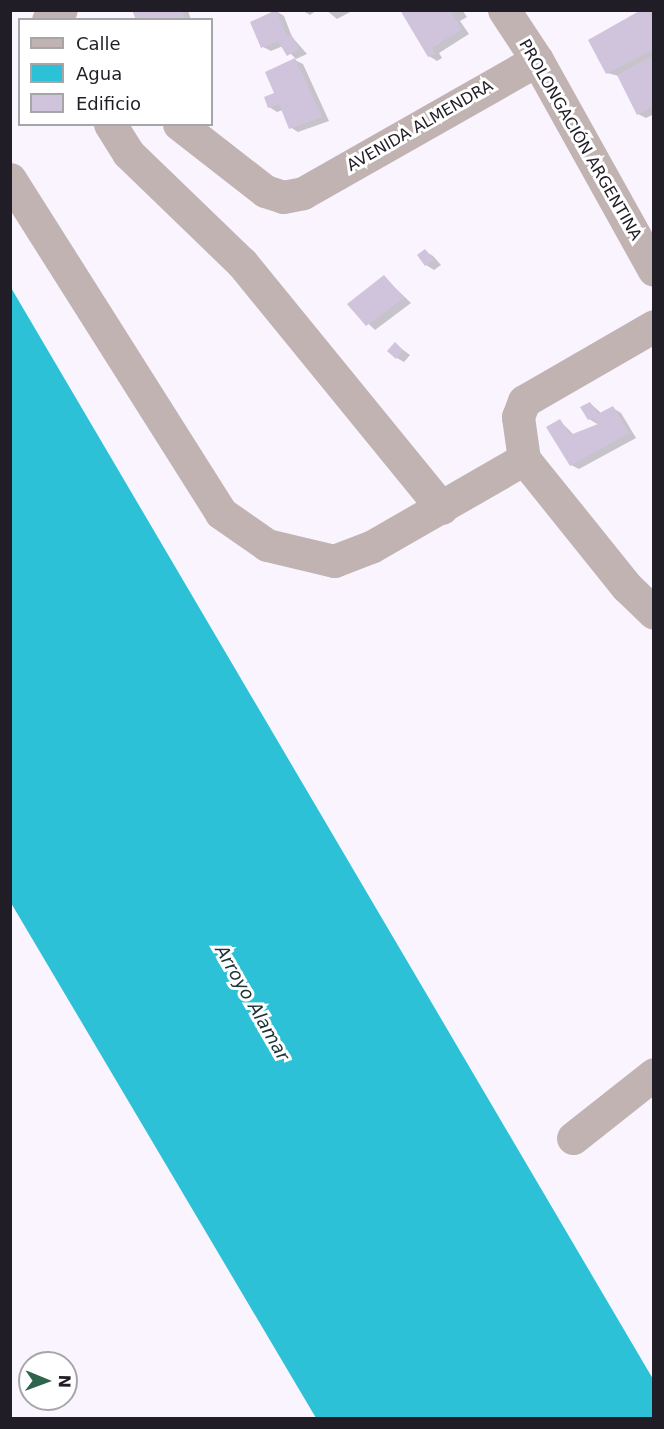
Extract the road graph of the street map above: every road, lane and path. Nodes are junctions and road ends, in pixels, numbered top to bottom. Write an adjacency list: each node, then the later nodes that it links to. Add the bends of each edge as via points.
1 (504, 10): 2 (street, PROLONGACIÓN ARGENTINA)
2 (537, 60): 4 (street, AVENIDA ALMENDRA, via 303,193 283,197 265,191); 6 (street, PROLONGACIÓN ARGENTINA)
3 (111, 126): 9 (street, via 128,153 242,263)
4 (182, 126)
5 (10, 179): 9 (street, via 221,513 267,545 334,561 371,547)
6 (654, 270)
7 (654, 326): 8 (street, via 524,400 518,417)
8 (524, 459): 9 (street); 10 (street, via 627,587)
9 (442, 508)
10 (654, 612)
11 (654, 1074): 12 (street)
12 (573, 1138)

